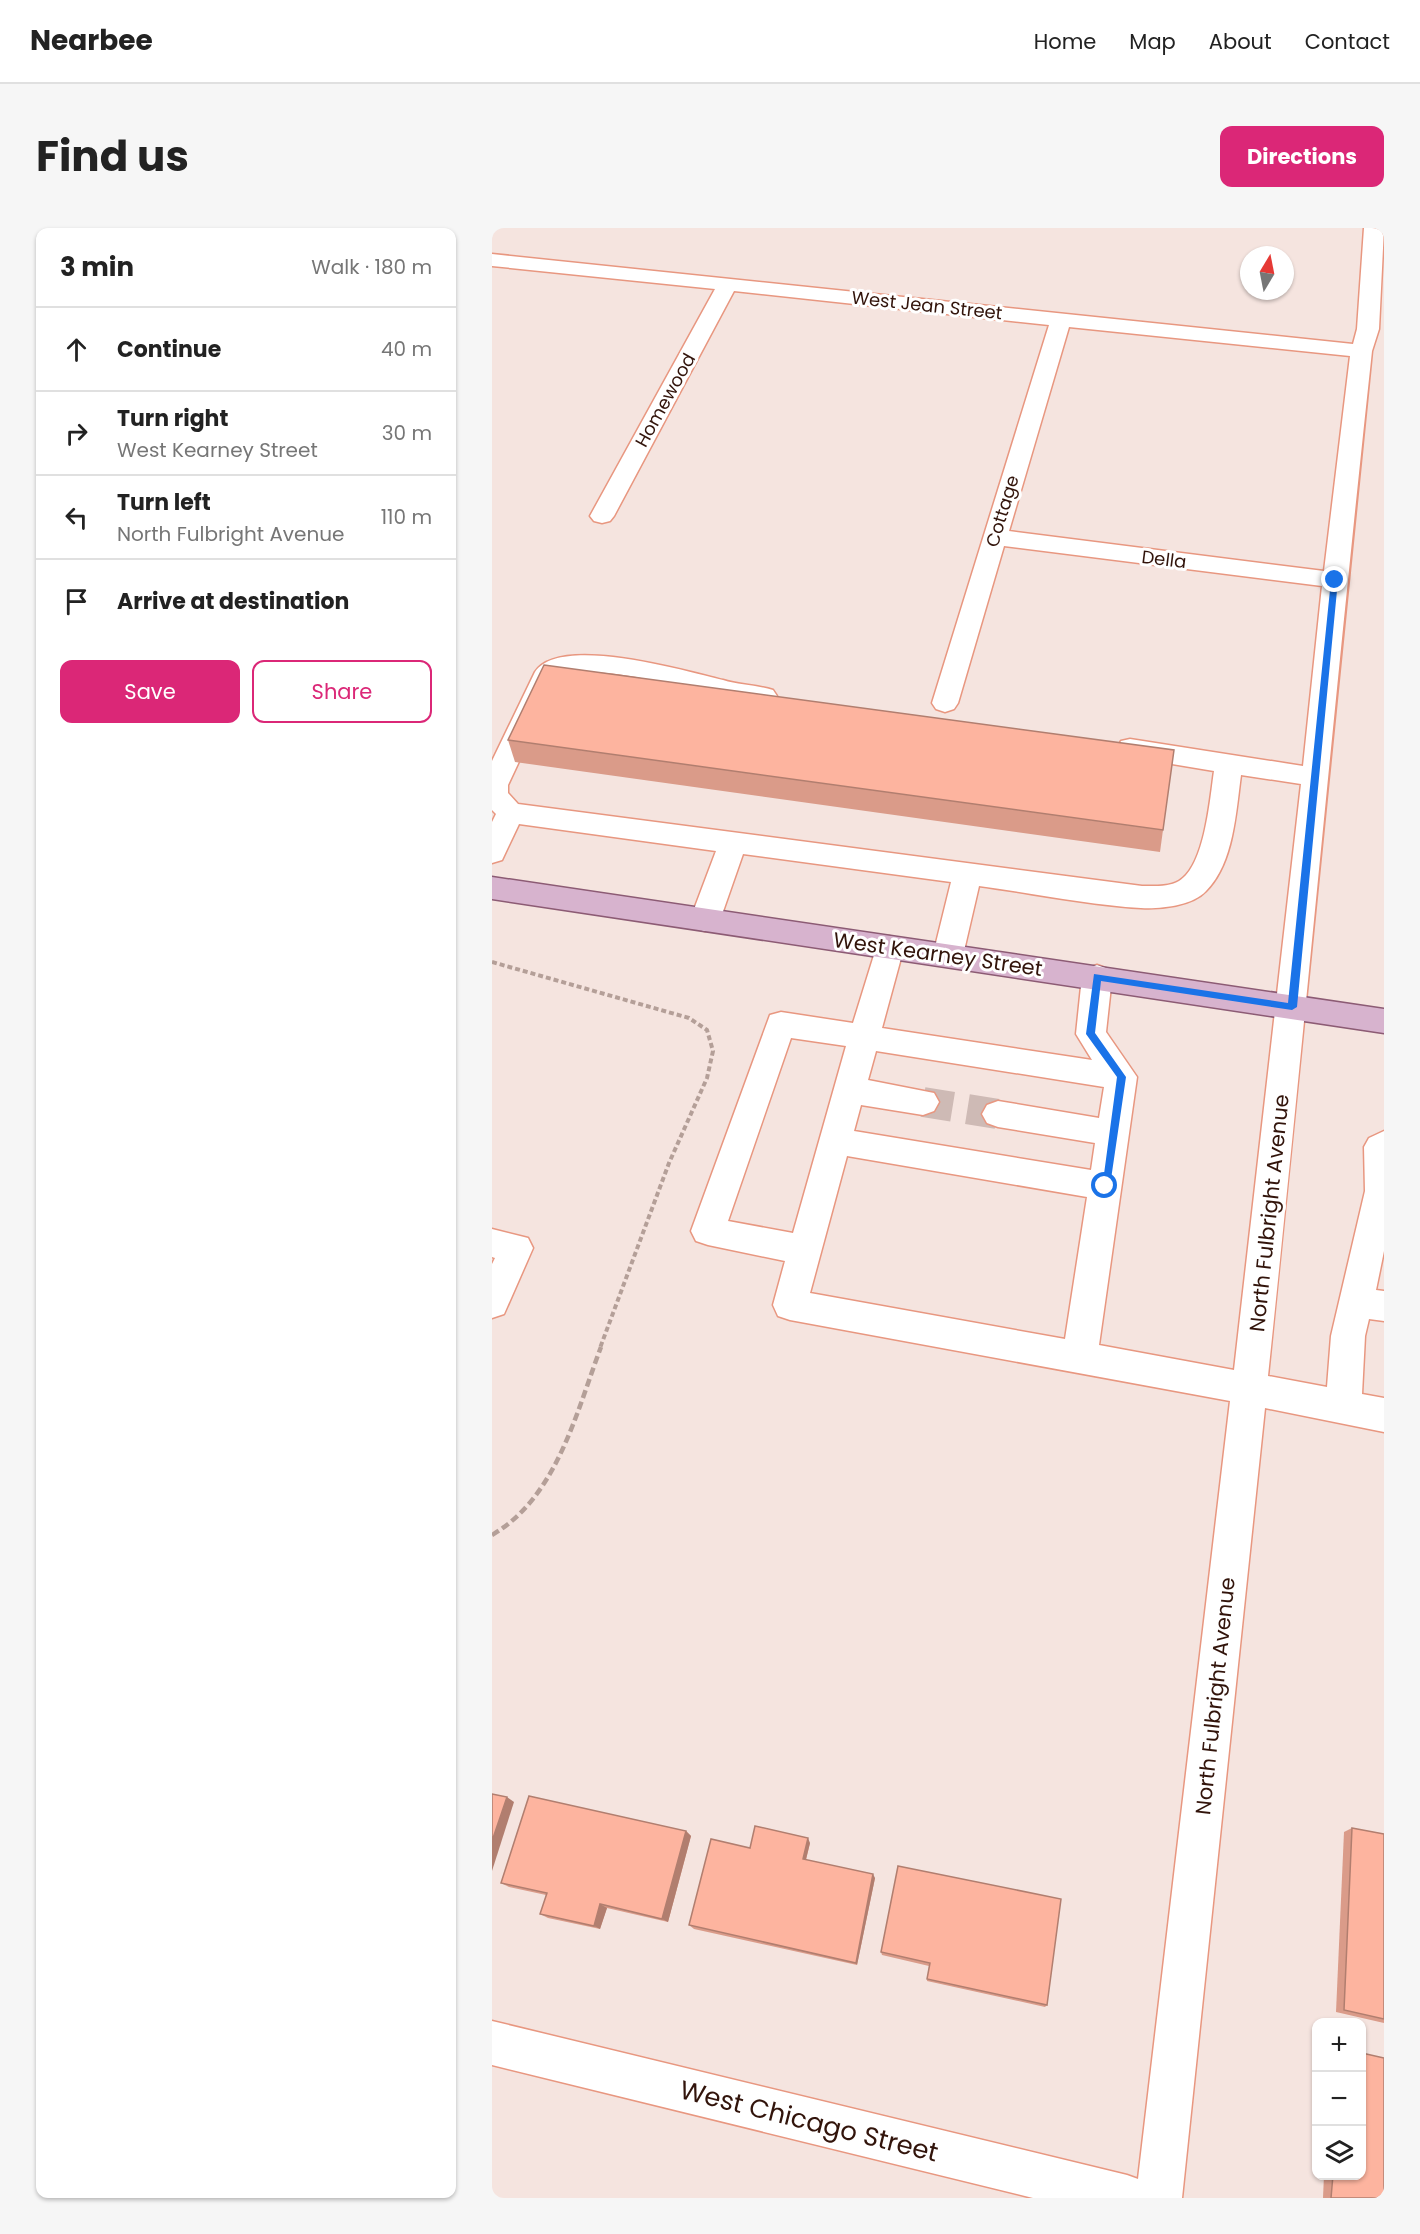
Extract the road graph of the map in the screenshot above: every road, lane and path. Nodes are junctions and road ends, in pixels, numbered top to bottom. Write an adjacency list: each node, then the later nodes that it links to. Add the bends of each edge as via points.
1 (1374, 228): 5 (street, North Fulbright Avenue)
2 (492, 260): 3 (street, West Jean Street)
3 (728, 284): 4 (street, West Jean Street); 6 (street, Homewood)
4 (1061, 320): 5 (street, West Jean Street); 7 (street, Cottage)
5 (1371, 337): 8 (street, North Fulbright Avenue)
6 (602, 516)
7 (994, 537): 8 (street, Della); 10 (street, Cottage)
8 (1335, 580): 13 (street, North Fulbright Avenue)
9 (784, 699): 14 (street, via 588,662 574,662 548,672 494,785 495,795)
10 (944, 715)
11 (1101, 744): 12 (street)
12 (1229, 763): 13 (street); 17 (street, via 1218,830 1205,876 1193,887 1174,894 1142,897)
13 (1315, 777): 24 (street, North Fulbright Avenue)
14 (510, 813): 15 (street); 16 (street)
15 (733, 843): 17 (street); 19 (street)
16 (492, 853)
17 (967, 874): 21 (street)
18 (492, 888): 19 (main road, West Kearney Street)
19 (705, 920): 20 (main road, West Kearney Street)
20 (889, 947): 21 (main road, West Kearney Street); 26 (street)
21 (948, 956): 23 (main road, West Kearney Street)
22 (492, 962): 44 (path, via 689,1018 707,1030 713,1051 707,1078 669,1163 551,1474 530,1504)
23 (1097, 977): 24 (main road, West Kearney Street); 27 (street, via 1091,1034)
24 (1292, 1007): 25 (main road, West Kearney Street); 41 (street, North Fulbright Avenue)
25 (1384, 1021)
26 (865, 1036): 27 (street); 28 (street); 37 (street, via 781,1024 708,1231)
27 (1121, 1077): 31 (street)
28 (850, 1090): 29 (street); 32 (street)
29 (923, 1102)
30 (998, 1114): 31 (street)
31 (1113, 1133): 34 (street)
32 (836, 1142): 34 (street); 37 (street)
33 (1384, 1144): 35 (street, via 1380,1147)
34 (1105, 1186): 40 (street)
35 (1380, 1227): 39 (street)
36 (492, 1243): 38 (street, via 516,1248)
37 (806, 1250): 40 (street, via 790,1305)
38 (492, 1303)
39 (1370, 1304): 42 (street, via 1348,1336)
40 (1080, 1357): 41 (street)
41 (1249, 1389): 42 (street); 47 (street, North Fulbright Avenue)
42 (1344, 1407): 43 (street)
43 (1384, 1415)
44 (492, 1534)
45 (492, 2043): 46 (street, West Chicago Street)
46 (1127, 2198)
47 (1159, 2198)

